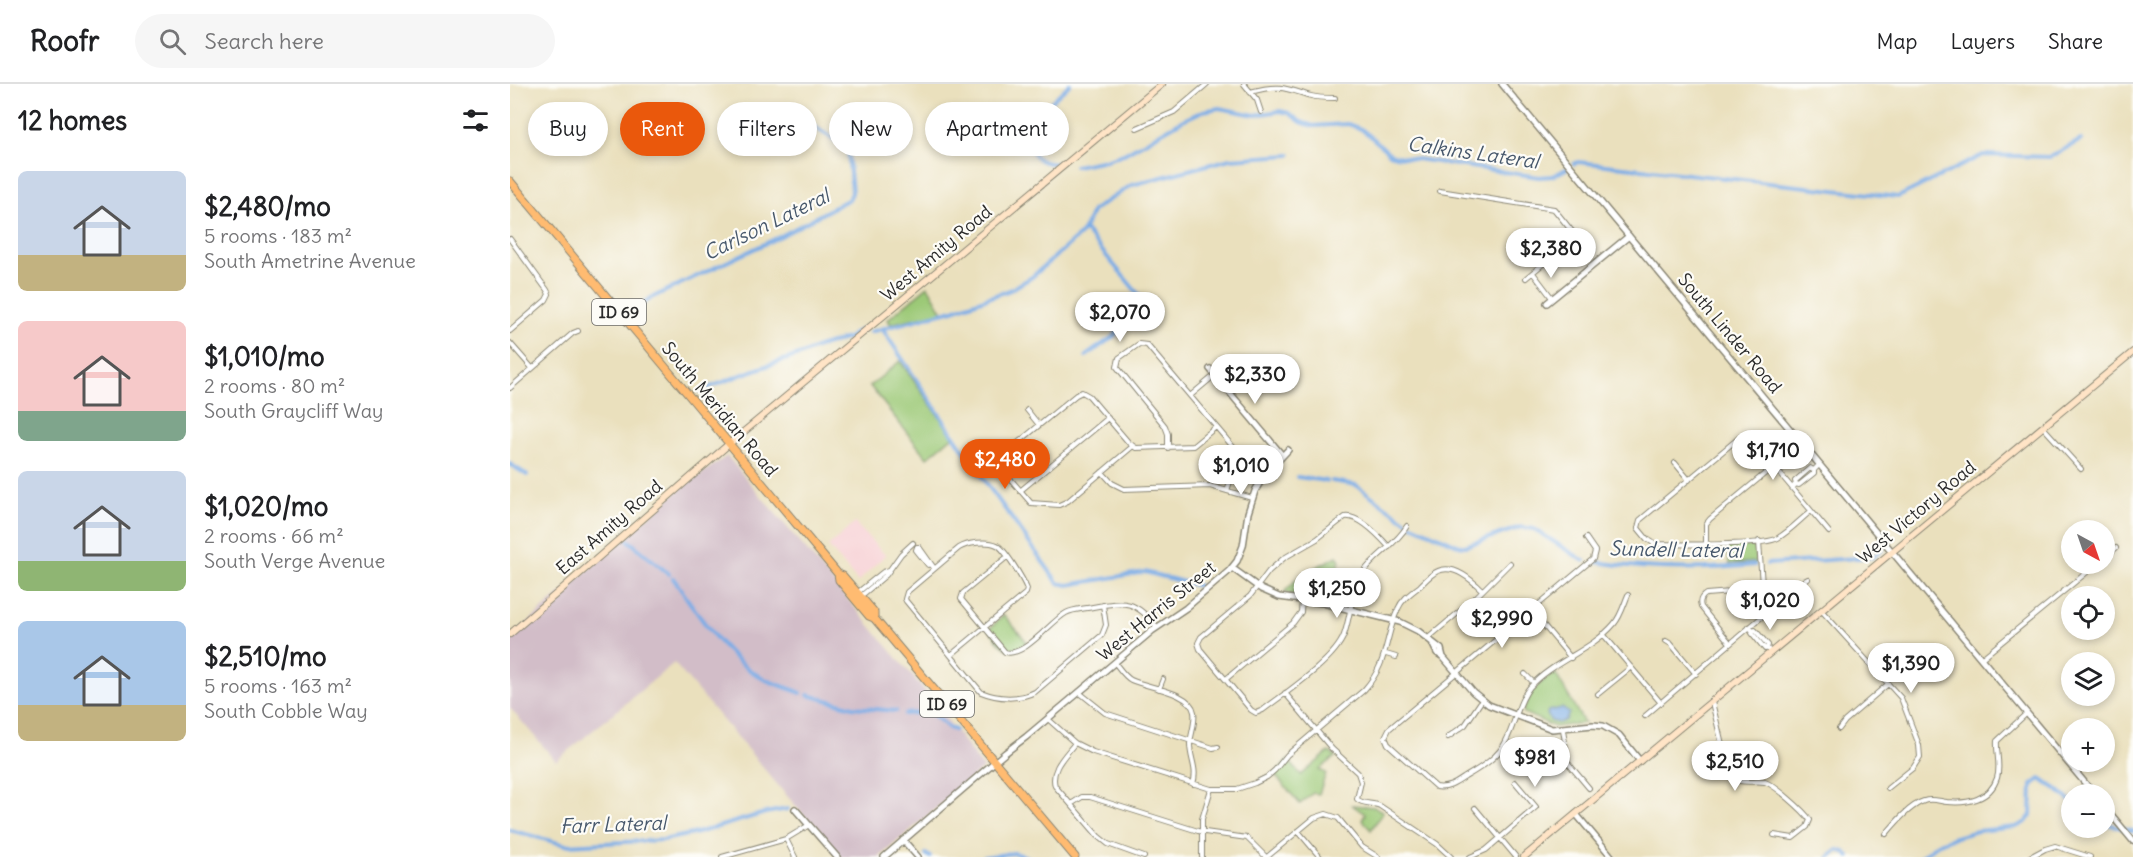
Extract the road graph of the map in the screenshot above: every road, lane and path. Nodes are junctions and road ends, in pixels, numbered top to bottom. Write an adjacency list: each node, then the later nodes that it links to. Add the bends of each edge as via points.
1 (1162, 84): 30 (main road, West Amity Road)
2 (1208, 84): 8 (street, via 1174,112)
3 (1244, 84): 5 (street)
4 (1502, 84): 11 (street, South Linder Road)
5 (1250, 92): 6 (street, via 1274,84); 7 (street)
6 (1335, 98)
7 (1261, 112)
8 (1137, 128)
9 (510, 181): 30 (main road, South Meridian Road / ID 69)
10 (1440, 191): 13 (street, via 1554,209 1575,235)
11 (1629, 236): 15 (street); 37 (street, South Linder Road)
12 (510, 239): 16 (street, via 549,294)
13 (1533, 273): 14 (street); 15 (street)
14 (1526, 278)
15 (1550, 301)
16 (510, 331)
17 (579, 331): 20 (street)
18 (510, 343): 20 (street)
19 (2133, 352): 28 (main road, West Victory Road)
20 (532, 369): 23 (street)
21 (1210, 369): 22 (street)
22 (1215, 375): 24 (street); 34 (street)
23 (510, 388)
24 (1190, 396): 29 (street); 32 (street, via 1147,345 1136,345 1116,364 1165,426)
25 (1027, 410): 27 (street)
26 (1108, 418): 27 (street, via 1082,392); 31 (street); 45 (street)
27 (1039, 425): 35 (street)
28 (2043, 426): 39 (street); 56 (main road, West Victory Road)
29 (1216, 427): 32 (street, via 1193,446); 44 (street, via 1237,453)
30 (729, 444): 67 (main road, South Meridian Road / ID 69); 77 (main road, East Amity Road)
31 (1133, 446): 32 (street); 40 (street)
32 (1168, 448)
33 (1288, 450): 34 (street, West Harris Street)
34 (1282, 455): 46 (street, West Harris Street)
35 (995, 461): 41 (street); 45 (street)
36 (1675, 463): 42 (street)
37 (1820, 465): 43 (street); 56 (street, South Linder Road)
38 (1774, 466): 42 (street, via 1746,435); 43 (street); 53 (street, via 1710,519 1706,524)
39 (2081, 469)
40 (1102, 472): 44 (street, via 1124,489 1201,485); 45 (street, via 1064,503 1038,505)
41 (981, 473)
42 (1689, 480): 53 (street, via 1640,520 1639,530 1655,544)
43 (1794, 486): 47 (street)
44 (1227, 490): 46 (street)
45 (1020, 491)
46 (1252, 498): 60 (street, West Harris Street, via 1243,546)
47 (1811, 510): 49 (street); 52 (street, via 1776,539)
48 (1407, 526): 55 (street)
49 (1829, 532)
50 (909, 538): 54 (street)
51 (1586, 538): 71 (street, via 1596,554 1593,559)
52 (1759, 541): 53 (street); 65 (street)
53 (1706, 544)
54 (915, 545): 59 (street); 67 (street)
55 (1389, 547): 63 (street, via 1349,516 1284,558); 70 (street, via 1362,574)
56 (1892, 551): 72 (main road, West Victory Road); 87 (street, South Linder Road)
57 (1007, 557): 59 (street, via 994,544 963,545); 76 (street, via 1026,593); 76 (street, via 963,593 961,599)
58 (1510, 563): 64 (street)
59 (933, 566): 84 (street, via 905,595 906,601)
60 (1232, 567): 63 (street); 74 (street, West Harris Street, via 1186,608)
61 (2085, 574): 87 (street)
62 (1808, 579): 65 (street, via 1793,587)
63 (1258, 587): 68 (street, via 1279,597); 94 (street, via 1201,636 1198,643)
64 (1482, 590): 73 (street, via 1467,577 1444,569 1407,597); 79 (street)
65 (1763, 590): 75 (street, via 1764,615); 81 (street, via 1706,594 1701,598 1701,607)
66 (1628, 595): 78 (street, via 1615,623)
67 (858, 596): 115 (main road, South Meridian Road / ID 69, via 869,616 874,617)
68 (1302, 601): 70 (street); 94 (street, via 1301,612 1293,623)
69 (1103, 605): 74 (street, via 1133,605 1144,611); 76 (street, via 1065,614 1021,650 1010,654 1001,650); 84 (street, via 1106,625 1102,635 1027,696 981,692)
70 (1350, 610): 73 (street); 99 (street, via 1345,633 1334,652)
71 (1531, 610): 86 (street); 90 (street)
72 (1821, 610): 82 (main road, West Victory Road); 96 (street)
73 (1395, 620): 79 (street); 83 (street)
74 (1157, 627): 88 (street, West Harris Street)
75 (1749, 627): 81 (street); 82 (street)
76 (983, 628): 84 (street)
77 (510, 634)
78 (1603, 634): 86 (street); 89 (street)
79 (1427, 639): 90 (street)
80 (1666, 641): 92 (street)
81 (1730, 643): 92 (street)
82 (1769, 650): 102 (main road, West Victory Road)
83 (1386, 654): 85 (street); 110 (street, via 1364,690)
84 (951, 655)
85 (1396, 657)
86 (1571, 658): 95 (street)
87 (1982, 658): 104 (street, South Linder Road)
88 (1115, 663): 97 (street, via 1130,679); 98 (street, West Harris Street)
89 (1630, 668): 100 (street); 103 (street)
90 (1456, 673): 101 (street); 105 (street, via 1389,729 1385,737 1433,785 1444,788 1475,771 1498,752 1507,741)
91 (1525, 674): 95 (street)
92 (1696, 674): 103 (street)
93 (1163, 679): 97 (street)
94 (1226, 679): 99 (street, via 1256,713)
95 (1534, 683): 105 (street, via 1524,695)
96 (1888, 684): 109 (street); 121 (street, via 1905,705 1921,752 1913,768)
97 (1159, 689): 112 (street, via 1184,697 1192,705 1195,717)
98 (1080, 693): 107 (street, West Harris Street); 112 (street, via 1105,713)
99 (1285, 693): 110 (street)
100 (1598, 694)
101 (1482, 700): 105 (street); 111 (street, via 1465,725)
102 (1712, 701): 116 (main road, West Victory Road); 132 (street, via 1729,774 1739,781 1770,784 1810,820 1792,838)
103 (1661, 703): 106 (street)
104 (2027, 712): 119 (street, South Linder Road); 131 (street, via 1997,741 1998,775 1985,795 1971,802 1925,800)
105 (1516, 716): 108 (street)
106 (1645, 716)
107 (1048, 719): 113 (street); 115 (street, West Harris Street)
108 (1563, 729): 116 (street, via 1593,725 1610,729); 120 (street, via 1568,763)
109 (1839, 729)
110 (1317, 731): 122 (street, via 1261,780 1238,789); 150 (street, via 1358,773 1361,782 1357,800 1380,806)
111 (1448, 737)
112 (1190, 741): 114 (street); 118 (street, via 1196,772)
113 (1075, 743): 118 (street); 123 (street, via 1053,778)
114 (1218, 747)
115 (995, 761): 135 (street, West Harris Street); 143 (main road, South Meridian Road / ID 69)
116 (1640, 761): 126 (main road, West Victory Road)
117 (1515, 782): 133 (street, via 1536,807)
118 (1193, 784): 122 (street)
119 (2086, 784)
120 (1589, 788)
121 (1888, 788)
122 (1211, 789): 130 (street)
123 (1071, 804): 130 (street, via 1078,798 1090,797); 137 (street, via 1098,836)
124 (795, 808): 128 (street)
125 (1474, 808): 133 (street)
126 (1576, 814): 153 (main road, West Victory Road); 154 (street)
127 (2115, 819): 136 (street)
128 (809, 825): 134 (street); 140 (street)
129 (1298, 831): 147 (street); 148 (street); 149 (street, via 1326,814 1338,818 1362,848)
130 (1202, 832): 146 (street); 147 (street, via 1247,838)
131 (1886, 834)
132 (1774, 835)
133 (1500, 838): 151 (street); 152 (street)
134 (786, 839): 138 (street); 139 (street)
135 (903, 840): 141 (street, West Harris Street); 142 (street)
136 (2133, 841)
137 (1125, 851): 144 (street); 145 (street)
138 (722, 857)
139 (795, 857)
140 (837, 857)
141 (884, 857)
142 (918, 857)
143 (1075, 857)
144 (1123, 857)
145 (1144, 857)
146 (1202, 857)
147 (1266, 857)
148 (1320, 857)
149 (1378, 857)
150 (1450, 857)
151 (1470, 857)
152 (1516, 857)
153 (1524, 857)
154 (1612, 857)
155 (2030, 857): 156 (street, via 2055,846)
156 (2090, 857)

